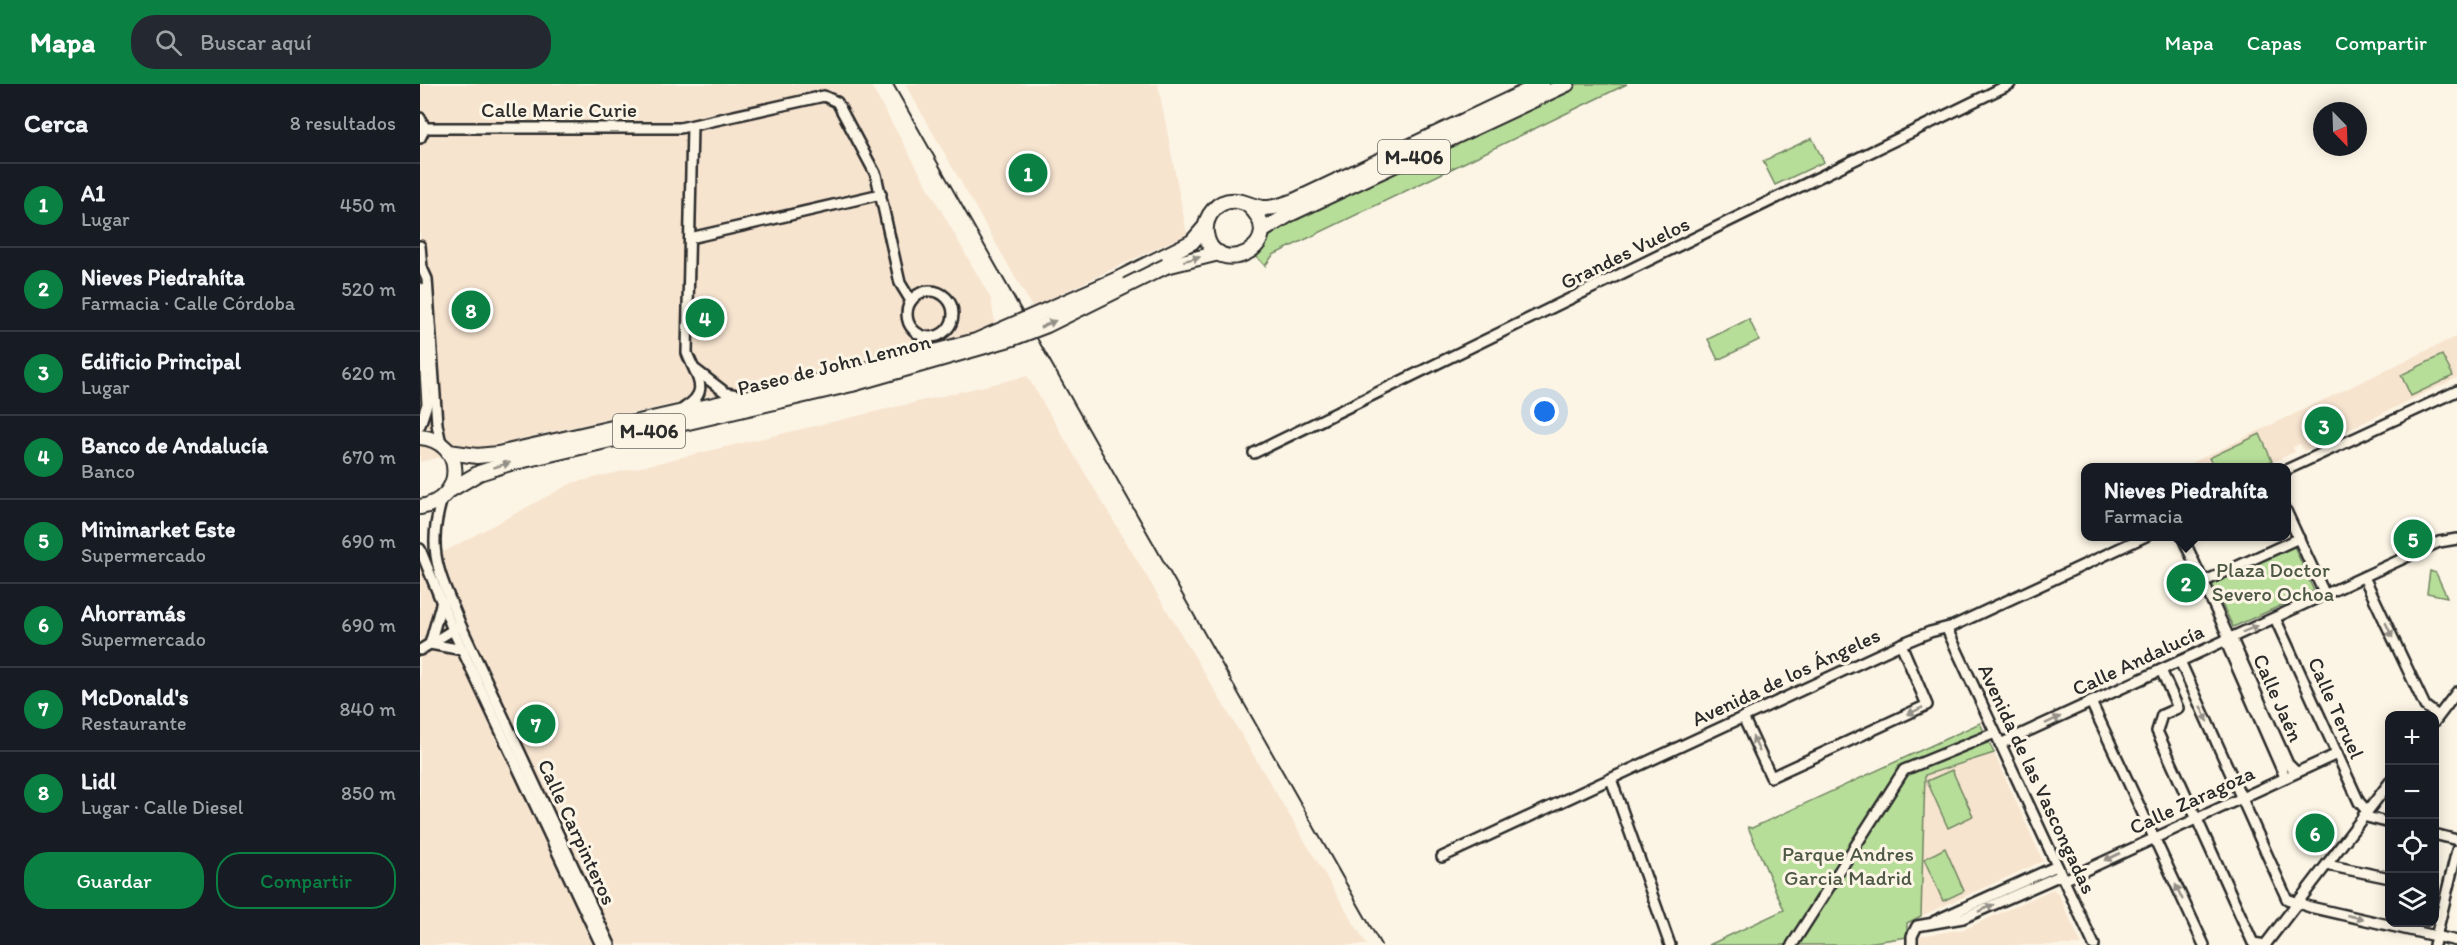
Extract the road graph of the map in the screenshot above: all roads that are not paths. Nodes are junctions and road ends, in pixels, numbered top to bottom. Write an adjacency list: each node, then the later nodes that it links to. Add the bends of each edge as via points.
1 (1542, 84): 9 (highway, M-406, via 1294,201 1271,208)
2 (1567, 84): 11 (highway, M-406, via 1275,221)
3 (2010, 84): 27 (street, Grandes Vuelos)
4 (420, 118): 6 (street)
5 (692, 126): 6 (street, Calle Marie Curie); 8 (street, Calle Marie Curie, via 831,97 871,162); 12 (street)
6 (426, 128): 7 (street)
7 (420, 138)
8 (881, 194): 12 (street); 18 (street, via 900,283)
9 (1247, 204): 10 (highway, M-406, via 1236,201 1218,206); 11 (highway, via 1256,213)
10 (1205, 228): 14 (highway, via 1211,246); 15 (highway, Paseo de John Lennon / M-406)
11 (1262, 231): 14 (highway, M-406, via 1256,247 1245,255)
12 (690, 238): 19 (street, via 687,353)
13 (420, 246): 16 (street)
14 (1219, 254): 15 (highway, Paseo de John Lennon / M-406, one-way to 14)
15 (1166, 261): 20 (highway, Paseo de John Lennon / M-406, bridge, via 1013,338)
16 (421, 266): 26 (street, via 427,279 437,424)
17 (420, 288): 24 (street, via 427,404)
18 (911, 301): 18 (street, via 907,316 912,330 926,337 947,330 952,309 944,296 923,292)
19 (692, 367): 22 (street, via 726,393); 23 (street, via 701,391 694,402)
20 (851, 379): 22 (highway, Paseo de John Lennon / M-406); 29 (highway, Paseo de John Lennon / M-406, one-way to 20, via 479,473 507,464)
21 (2457, 391): 28 (street)
22 (752, 398): 23 (highway, Paseo de John Lennon / M-406)
23 (674, 414): 26 (highway, Paseo de John Lennon / M-406, via 498,453 477,456)
24 (420, 425)
25 (420, 437): 26 (highway, M-406)
26 (445, 448): 29 (highway, via 455,469)
27 (1254, 453)
28 (2291, 468)
29 (446, 495): 30 (highway, M-406); 42 (street, Calle Carpinteros, via 434,528 434,554)
30 (420, 507)
31 (2291, 523): 32 (street)
32 (2298, 538): 38 (street); 39 (street)
33 (2457, 539): 37 (street, Calle Andalucía, via 2439,542)
34 (2137, 541): 43 (street, Avenida de los Ángeles)
35 (2184, 541): 38 (street)
36 (420, 549): 40 (street, Calle Carpinteros)
37 (2364, 577): 39 (street, Calle Andalucía); 53 (street, one-way to 53)
38 (2203, 582): 44 (street)
39 (2325, 595): 41 (street, Calle Andalucía)
40 (442, 601): 42 (street, Calle Carpinteros); 45 (street)
41 (2275, 618): 44 (street, Calle Andalucía, one-way to 41); 58 (street, Calle Teruel)
42 (457, 628): 45 (street); 48 (street, Calle Carpinteros); 81 (street, Calle Carpinteros)
43 (1947, 629): 46 (street, Avenida de los Ángeles); 56 (street, Avenida de las Vascongadas)
44 (2228, 638): 49 (street, Calle Andalucía); 59 (street, Calle Jaén); 60 (street, Calle Jaén)
45 (430, 644): 47 (street); 48 (street)
46 (1901, 644): 55 (street, Avenida de los Ángeles); 55 (street, one-way to 55, via 1927,705 1917,710 1771,777)
47 (420, 650)
48 (463, 650): 80 (street, Calle Carpinteros)
49 (2180, 661): 50 (street, Calle Andalucía); 63 (street, one-way to 63)
50 (2161, 670): 52 (street, Calle Andalucía); 65 (street, via 2178,708 2162,715 2157,731)
51 (2457, 692): 54 (street)
52 (2091, 702): 57 (street, Calle Andalucía, one-way to 52); 68 (street)
53 (2429, 711)
54 (2439, 715)
55 (1743, 717): 61 (street, Avenida de los Ángeles)
56 (1995, 733): 57 (street, Avenida de las Vascongadas); 83 (street, via 1904,770)
57 (2000, 744): 73 (street, Avenida de las Vascongadas)
58 (2337, 754): 59 (street, Calle Zaragoza); 64 (street, Calle Teruel)
59 (2296, 772): 60 (street, Calle Zaragoza)
60 (2285, 777): 63 (street, Calle Zaragoza)
61 (1611, 779): 71 (street, Avenida de los Ángeles); 82 (street)
62 (2385, 788): 64 (street)
63 (2241, 797): 65 (street, Calle Zaragoza); 77 (street, via 2288,899)
64 (2365, 814): 66 (street); 72 (street)
65 (2196, 818): 68 (street, Calle Zaragoza); 87 (street, via 2253,943)
66 (2385, 821)
67 (2439, 835): 69 (street)
68 (2154, 838): 73 (street, Calle Zaragoza, one-way to 73); 86 (street, one-way to 68)
69 (2457, 840)
70 (2457, 849): 75 (street)
71 (1442, 857)
72 (2327, 865): 74 (street); 77 (street)
73 (2061, 874): 84 (street, Calle Zaragoza, via 1917,926); 85 (street, Avenida de las Vascongadas)
74 (2385, 877)
75 (2446, 890): 76 (street); 78 (street)
76 (2457, 893)
77 (2299, 903): 78 (street, one-way to 78); 87 (street)
78 (2435, 941): 79 (street)
79 (2457, 941)
80 (601, 945)
81 (610, 945)
82 (1670, 945)
83 (1792, 945)
84 (1912, 945)
85 (2094, 945)
86 (2204, 945)
87 (2266, 945)

